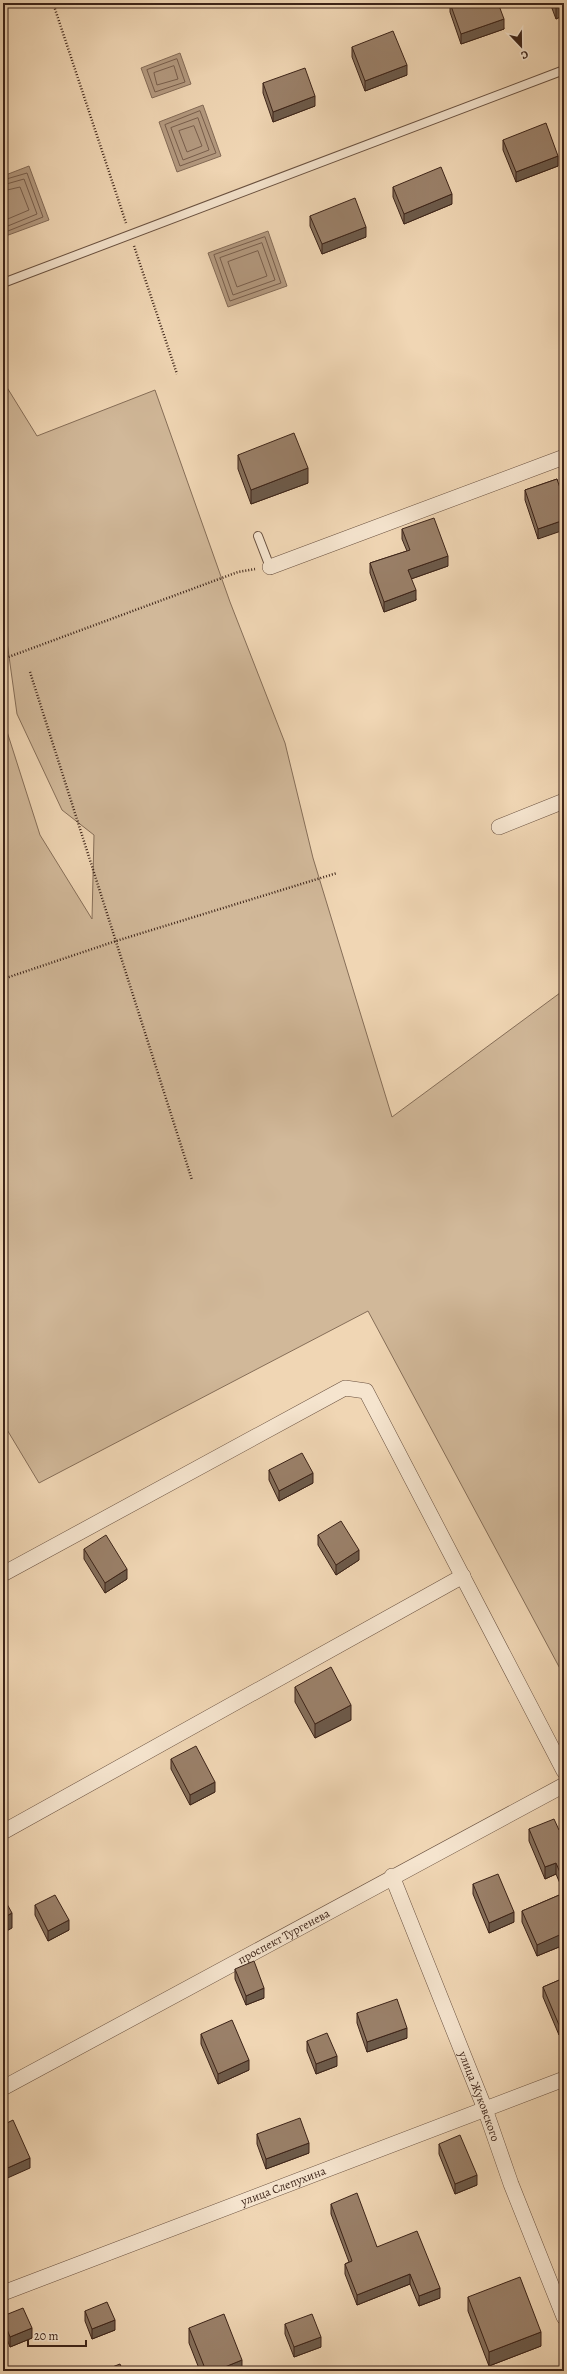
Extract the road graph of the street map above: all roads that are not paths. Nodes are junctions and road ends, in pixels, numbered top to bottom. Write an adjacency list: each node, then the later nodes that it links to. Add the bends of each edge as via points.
1 (564, 70): 2 (lane)
2 (3, 283)
3 (564, 457): 5 (street)
4 (258, 536): 5 (lane)
5 (270, 567)
6 (564, 801): 7 (street)
7 (499, 827)
8 (3, 1574): 9 (street, via 345,1388 366,1391)
9 (463, 1576): 10 (street); 12 (street)
10 (564, 1771)
11 (564, 1785): 13 (street, проспект Тургенева)
12 (3, 1832)
13 (392, 1876): 15 (street, проспект Тургенева); 16 (street, улица Жуковского)
14 (564, 2079): 16 (street, улица Слепухина)
15 (3, 2088)
16 (485, 2109): 17 (street, улица Слепухина); 18 (street, улица Жуковского, via 511,2184)
17 (3, 2293)
18 (564, 2317)

